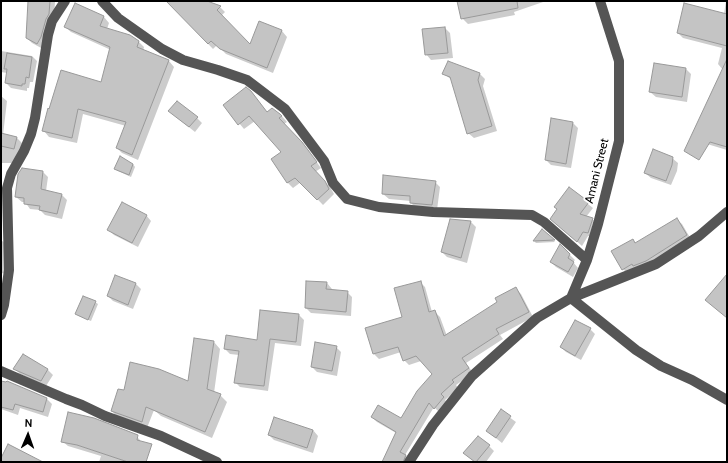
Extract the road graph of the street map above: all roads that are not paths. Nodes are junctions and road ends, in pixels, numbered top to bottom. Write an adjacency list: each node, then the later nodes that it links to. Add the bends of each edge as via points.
1 (65, 1): 7 (street, via 52,21 48,35 31,134 11,174 7,188 9,270)
2 (102, 1): 5 (street, via 118,18 162,49 183,60 247,80 285,109 324,161 333,183 347,199 379,208 532,215 544,222)
3 (600, 1): 5 (street, Amani Street, via 619,61 619,140)
4 (727, 212): 6 (street, via 699,236 656,264)
5 (587, 260): 6 (street, Amani Street)
6 (571, 298): 9 (street, via 636,350); 11 (street, via 537,318 472,376 433,425)
7 (1, 315)
8 (1, 371): 10 (street, via 105,416 161,436)
9 (727, 400)
10 (217, 462)
11 (409, 462)

